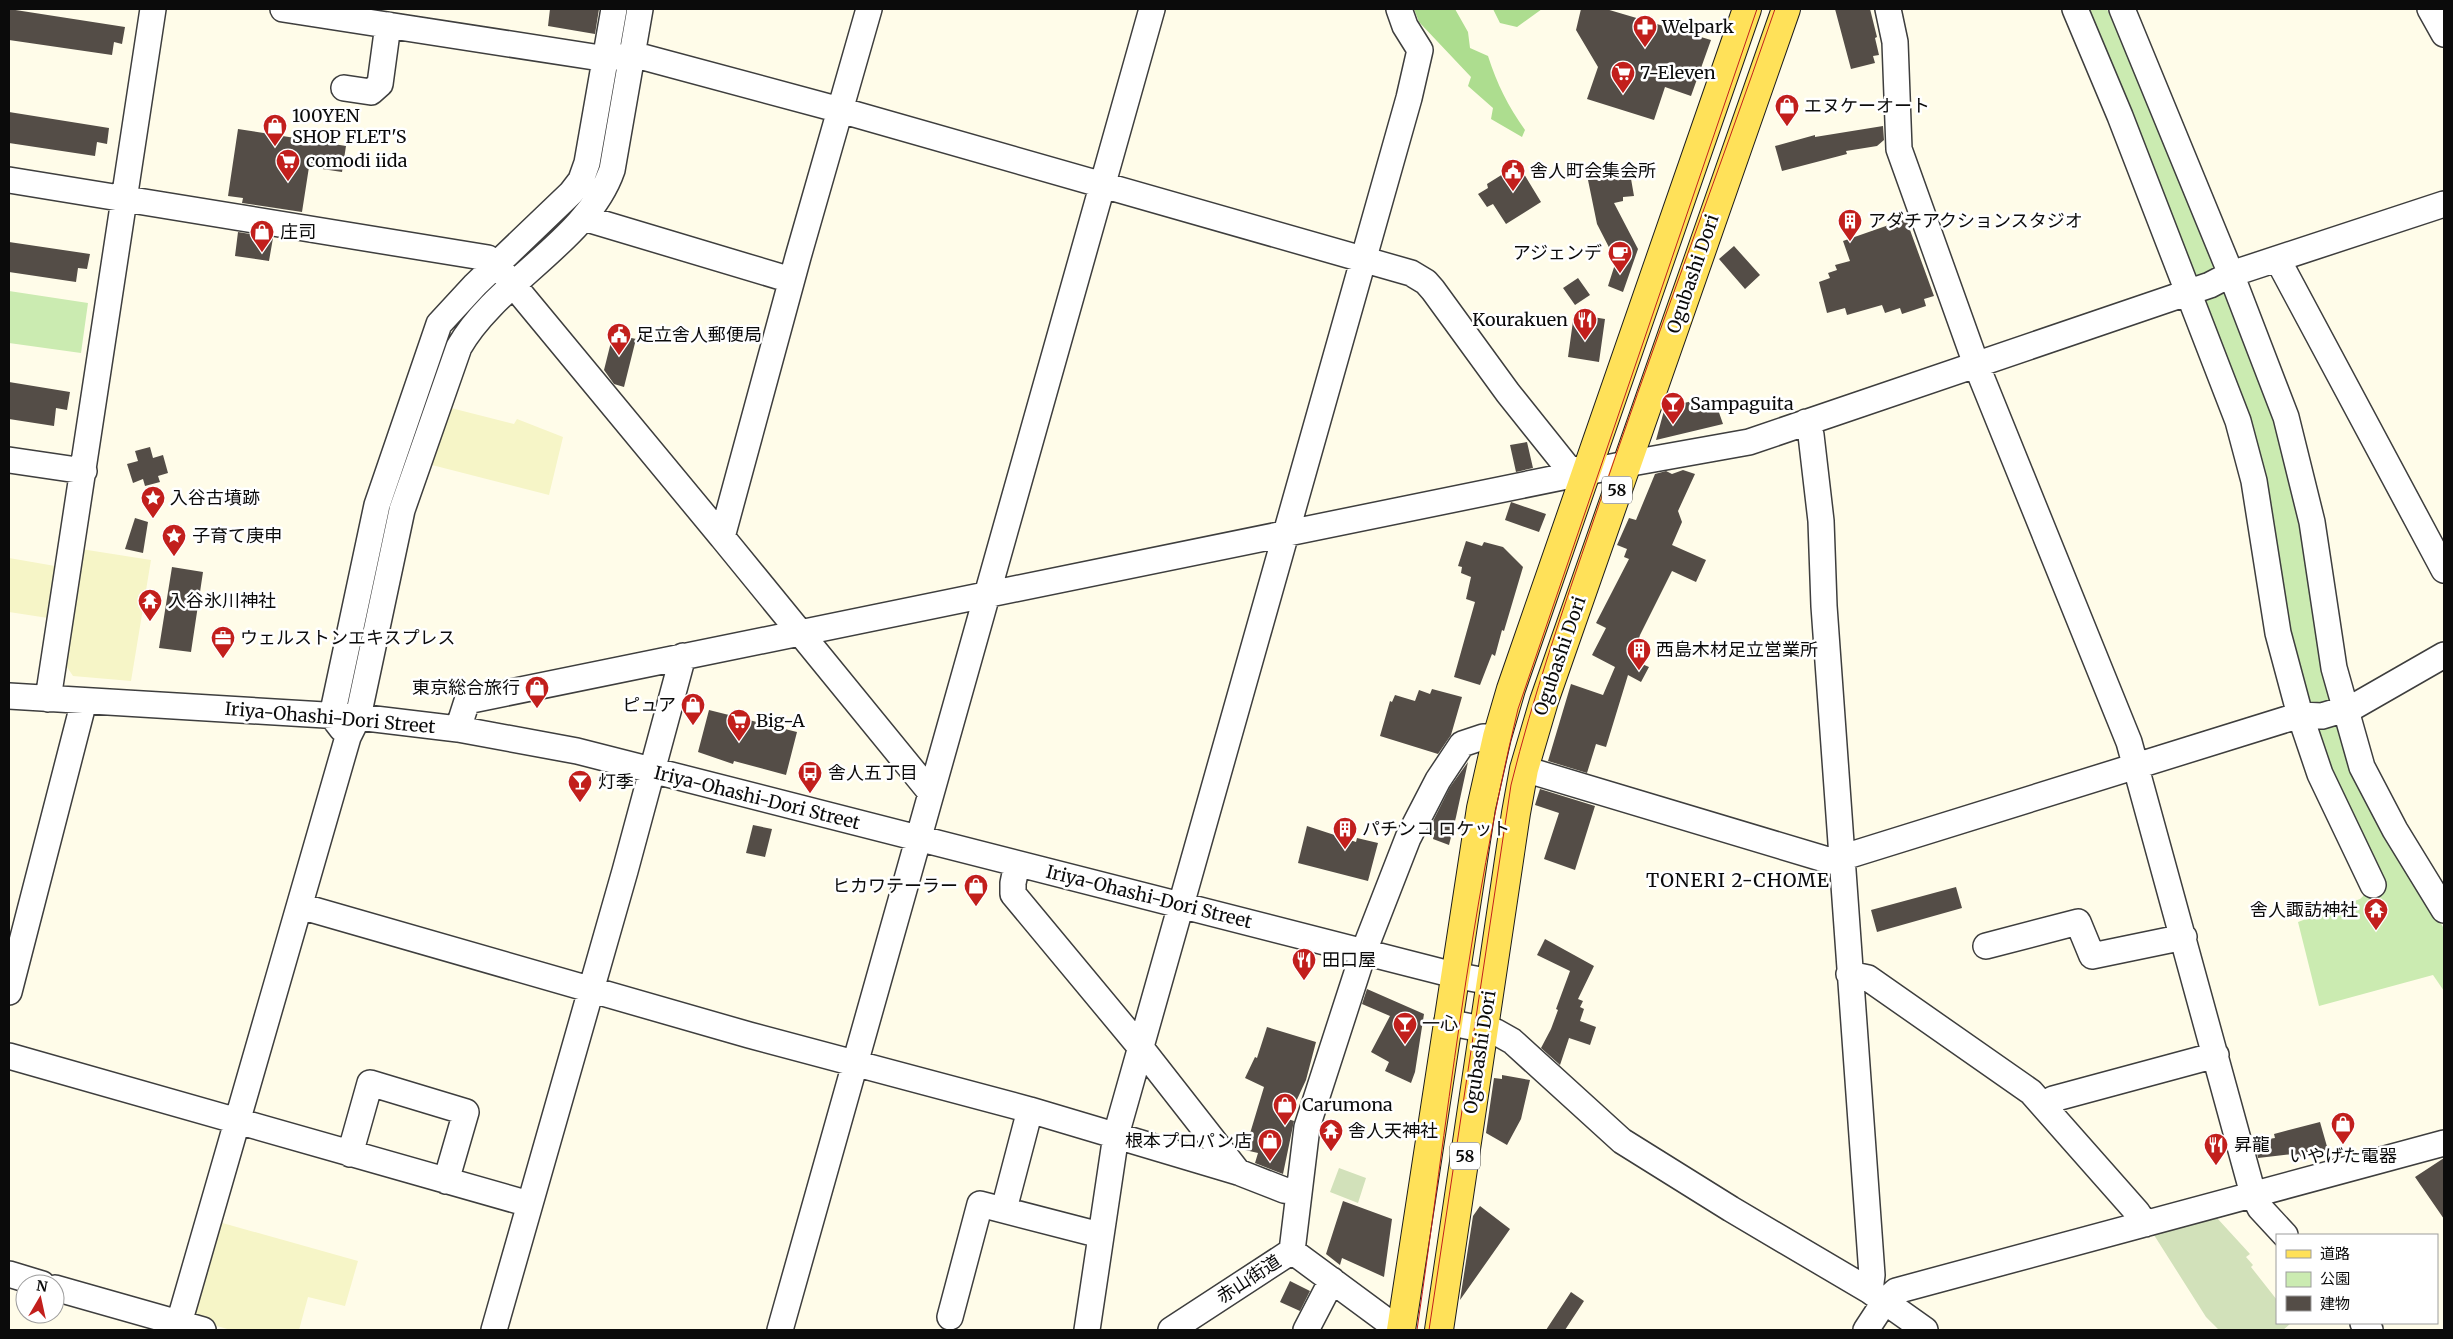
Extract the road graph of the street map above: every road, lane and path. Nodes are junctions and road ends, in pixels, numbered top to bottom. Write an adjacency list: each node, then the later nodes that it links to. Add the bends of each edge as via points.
1 (153, 9): 20 (street)
2 (614, 9): 14 (street)
3 (640, 9): 15 (street)
4 (869, 9): 17 (street)
5 (1152, 9): 19 (street)
6 (1399, 9): 23 (street, via 1420,50)
7 (1747, 9): 35 (main road, Ogubashi Dori / 58)
8 (1786, 9): 33 (main road, Ogubashi Dori / 58)
9 (1888, 9): 30 (street, via 1895,42 1899,148)
10 (2075, 9): 29 (street)
11 (2122, 9): 26 (street)
12 (294, 10): 13 (street)
13 (388, 25): 14 (street); 16 (street, via 380,84 371,92)
14 (606, 57): 15 (street); 25 (street, via 581,180)
15 (632, 57): 17 (street, via 643,57); 22 (street, via 612,170 599,200)
16 (344, 88)
17 (840, 110): 19 (street); 27 (street)
18 (9, 180): 20 (street)
19 (1103, 186): 23 (street); 39 (street)
20 (124, 200): 25 (street, via 488,258); 34 (street)
21 (2444, 204): 24 (street)
22 (584, 218): 27 (street); 28 (street)
23 (1363, 260): 35 (street, via 1411,274 1426,282 1568,468); 36 (street)
24 (2278, 260): 26 (street); 38 (street)
25 (496, 264): 28 (street); 48 (street, via 447,314 433,340 377,505)
26 (2231, 274): 29 (street, via 2210,285); 46 (street, via 2286,417 2312,522 2334,668)
27 (792, 280): 37 (street)
28 (512, 284): 37 (street); 49 (street, via 467,332 459,347 402,510)
29 (2187, 291): 30 (street); 47 (street, via 2238,421 2254,481 2278,633)
30 (1976, 364): 31 (street); 52 (street, via 2129,742)
31 (1806, 422): 33 (street, via 1749,442); 57 (street, via 1811,435 1821,521)
32 (9, 460): 34 (street)
33 (1626, 464): 35 (street); 53 (main road, Ogubashi Dori / 58, via 1544,701)
34 (84, 471): 44 (street)
35 (1585, 472): 36 (street); 51 (main road, Ogubashi Dori / 58)
36 (1287, 534): 39 (street); 60 (street)
37 (722, 537): 40 (street)
38 (2444, 570)
39 (989, 593): 40 (street); 55 (street)
40 (800, 632): 42 (street); 55 (street)
41 (2444, 655): 46 (street)
42 (683, 656): 50 (street, via 468,701); 54 (street)
43 (9, 696): 44 (street, Iriya-Ohashi-Dori Street)
44 (48, 698): 45 (street, Iriya-Ohashi-Dori Street)
45 (84, 701): 48 (street, Iriya-Ohashi-Dori Street); 70 (street)
46 (2346, 709): 47 (street, via 2322,716); 62 (street, via 2362,767 2395,830)
47 (2300, 715): 52 (street); 59 (street, via 2320,774)
48 (332, 716): 49 (street, Iriya-Ohashi-Dori Street)
49 (353, 727): 50 (street, Iriya-Ohashi-Dori Street); 61 (street)
50 (458, 729): 54 (street, Iriya-Ohashi-Dori Street, via 577,751)
51 (1497, 737): 65 (street, via 1471,740 1462,744 1455,753 1408,838); 67 (main road, Ogubashi Dori / 58, via 1480,808)
52 (2136, 767): 57 (street); 63 (street)
53 (1524, 769): 57 (street, via 1831,861); 68 (main road, Ogubashi Dori / 58)
54 (653, 772): 56 (street, Iriya-Ohashi-Dori Street); 69 (street)
55 (931, 793): 56 (street)
56 (919, 839): 58 (street, Iriya-Ohashi-Dori Street); 76 (street)
57 (1841, 859): 66 (street)
58 (1017, 864): 60 (street, Iriya-Ohashi-Dori Street); 73 (street, via 1013,894)
59 (2373, 885)
60 (1182, 905): 65 (street, Iriya-Ohashi-Dori Street); 73 (street)
61 (300, 906): 69 (street); 79 (street)
62 (2444, 910)
63 (2184, 937): 64 (street, via 2092,956 2078,922); 74 (street)
64 (1986, 946)
65 (1364, 951): 67 (street, Iriya-Ohashi-Dori Street); 85 (street, via 1307,1127)
66 (1850, 974): 77 (street, via 1876,983 2031,1092); 95 (street, via 1872,1275)
67 (1454, 975): 68 (street, Iriya-Ohashi-Dori Street); 71 (main road, Ogubashi Dori / 58)
68 (1491, 982): 72 (main road, Ogubashi Dori / 58)
69 (590, 989): 76 (street); 87 (street)
70 (9, 992)
71 (1447, 1022): 72 (street); 104 (main road, Ogubashi Dori / 58)
72 (1484, 1029): 95 (street, via 1500,1033 1512,1041 1622,1141); 105 (main road, Ogubashi Dori / 58)
73 (1141, 1048): 80 (street); 83 (street)
74 (2216, 1055): 77 (street); 86 (street)
75 (9, 1056): 79 (street)
76 (855, 1063): 78 (street); 100 (street)
77 (2043, 1104): 89 (street)
78 (1030, 1110): 80 (street); 88 (street)
79 (236, 1121): 82 (street); 97 (street)
80 (1116, 1135): 83 (street); 91 (street)
81 (2444, 1143): 86 (street)
82 (350, 1154): 84 (street); 84 (street, via 370,1083 466,1112)
83 (1238, 1172): 85 (street, via 1284,1190)
84 (446, 1181): 87 (street)
85 (1299, 1192): 92 (street)
86 (2254, 1194): 89 (street); 90 (street, via 2260,1208)
87 (529, 1204): 99 (street)
88 (1004, 1209): 91 (street); 96 (street, via 980,1204)
89 (2145, 1224): 95 (street)
90 (2284, 1234)
91 (1100, 1235): 101 (street)
92 (1292, 1251): 93 (street, 赤山街道); 102 (street, 赤山街道)
93 (1332, 1280): 103 (street); 104 (street, 赤山街道)
94 (65, 1291): 97 (street)
95 (1878, 1296): 106 (street); 107 (street)
96 (950, 1317)
97 (179, 1323): 98 (street)
98 (204, 1330)
99 (494, 1330)
100 (780, 1330)
101 (1087, 1330)
102 (1171, 1330)
103 (1306, 1330)
104 (1400, 1330)
105 (1439, 1330)
106 (1866, 1330)
107 (1925, 1330)

